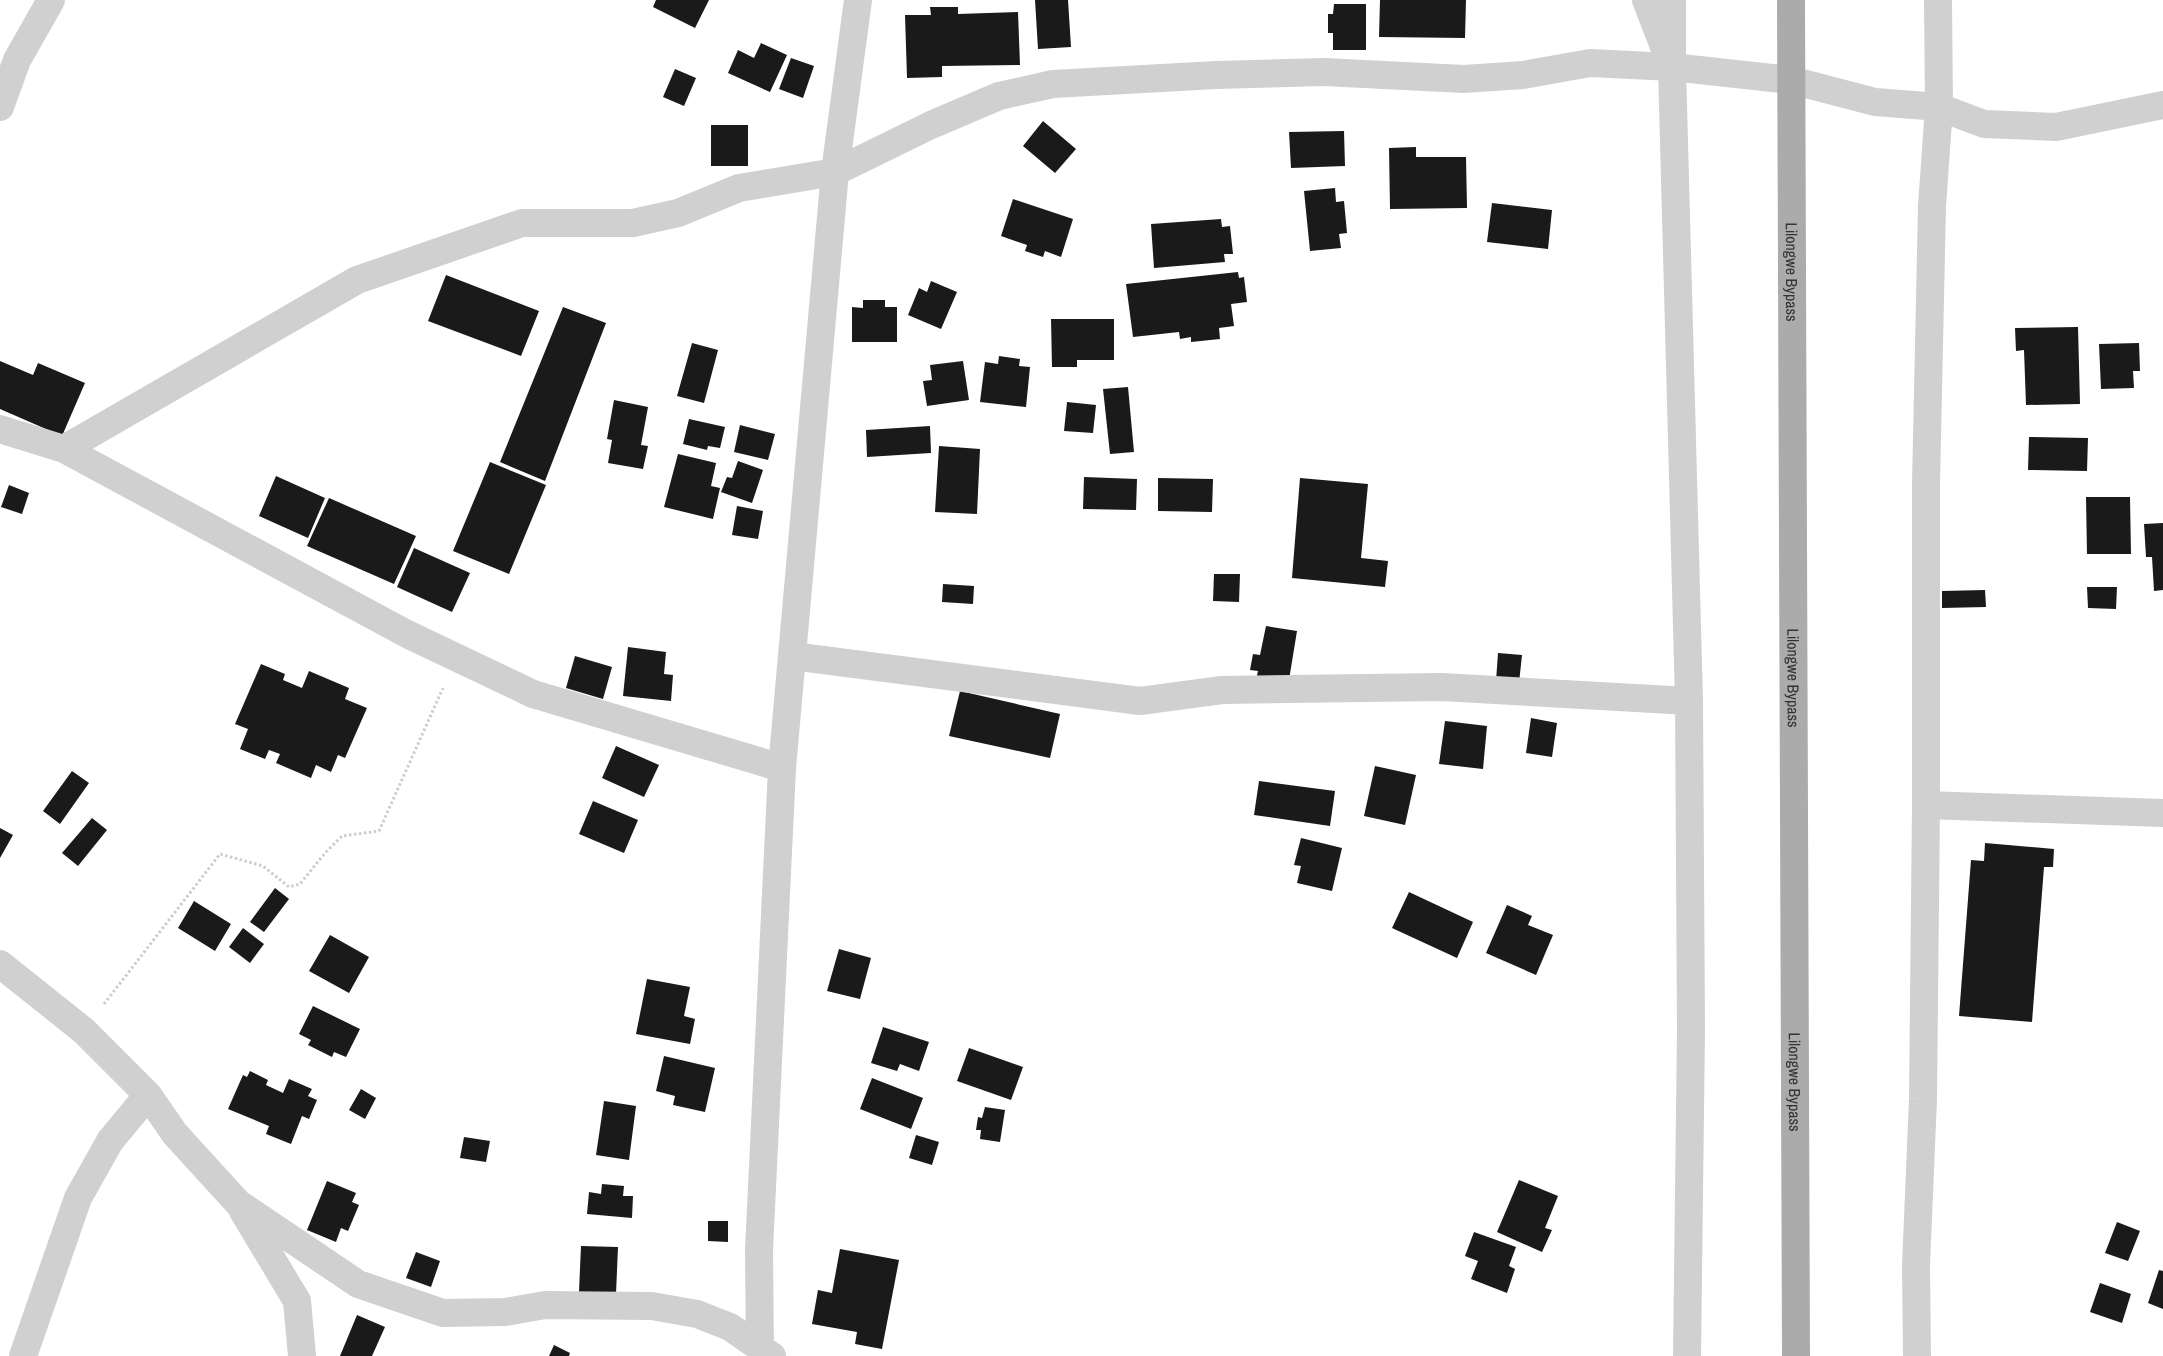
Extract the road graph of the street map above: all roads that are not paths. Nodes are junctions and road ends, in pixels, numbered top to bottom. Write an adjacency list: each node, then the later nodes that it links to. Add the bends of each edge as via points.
1 (51, 0): 10 (street, via 17,60)
2 (858, 0): 12 (street)
3 (1646, 0): 7 (street)
4 (1672, 0): 7 (street)
5 (1791, 0): 8 (main road, Lilongwe Bypass)
6 (1938, 0): 11 (street)
7 (1672, 67): 8 (street); 12 (street, via 1590,63 1523,75 1464,79 1314,72 1216,74 1054,84 1000,96 931,124); 16 (street)
8 (1791, 80): 11 (street, via 1875,102); 27 (main road, Lilongwe Bypass)
9 (2163, 105): 11 (street, via 2056,127 1984,124)
10 (0, 107)
11 (1939, 107): 18 (street, via 1932,206 1926,484)
12 (835, 172): 14 (street, via 739,188 678,213 633,223 522,223 357,280); 15 (street)
13 (0, 429): 14 (street)
14 (64, 449): 17 (street, via 407,634 533,694)
15 (792, 656): 16 (street, via 1140,701 1222,690 1442,687); 17 (street)
16 (1689, 701): 26 (street, via 1691,1030)
17 (782, 768): 23 (street, via 759,1250)
18 (1926, 805): 19 (street); 28 (street)
19 (2163, 813)
20 (0, 964): 21 (street, via 84,1030)
21 (148, 1095): 22 (street, via 175,1134); 24 (street, via 110,1141 78,1198)
22 (238, 1203): 23 (street, via 358,1284 443,1313 505,1312 545,1305 652,1306 696,1314 730,1327); 25 (street, via 297,1301)
23 (764, 1354)
24 (23, 1356)
25 (302, 1356)
26 (1687, 1356)
27 (1796, 1356)
28 (1917, 1356)

